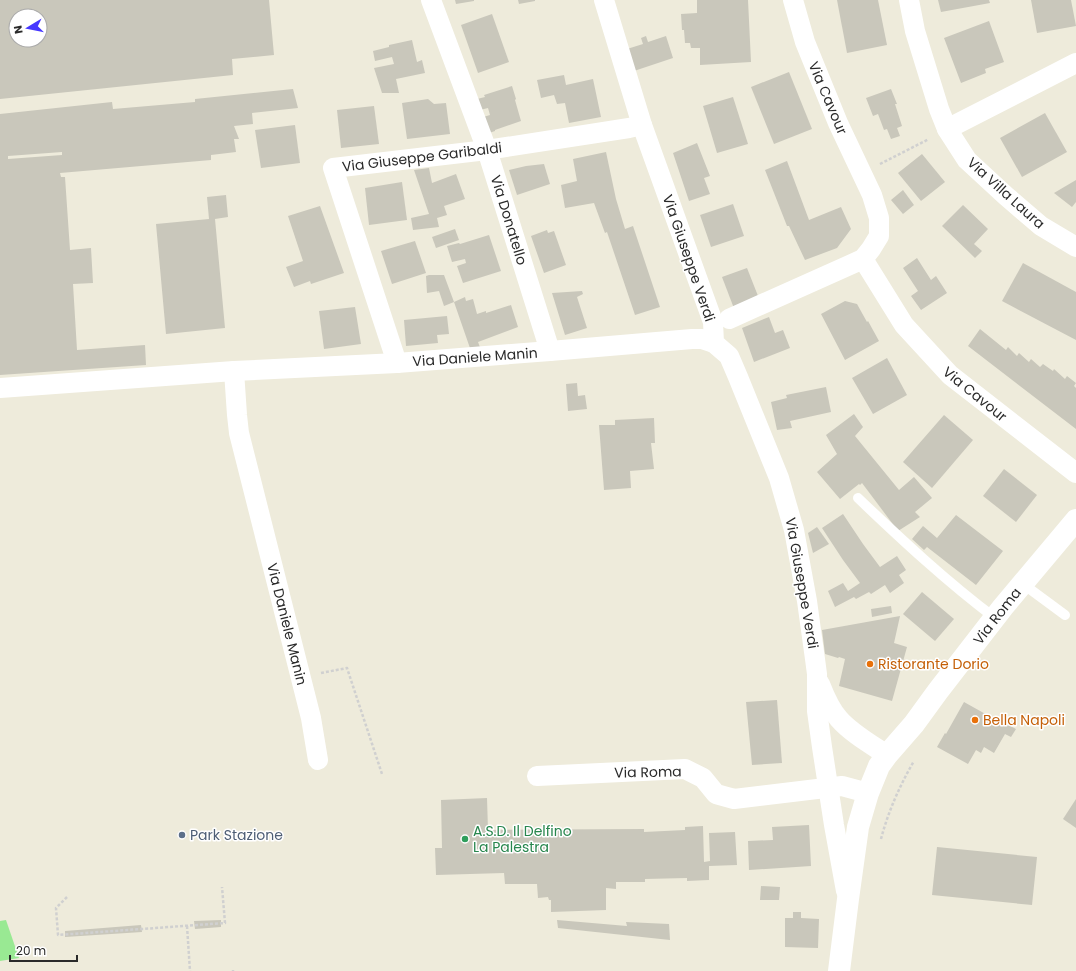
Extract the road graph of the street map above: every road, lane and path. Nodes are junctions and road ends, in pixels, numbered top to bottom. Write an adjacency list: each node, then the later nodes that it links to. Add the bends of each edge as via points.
1 (431, 0): 8 (street, Via Donatello)
2 (604, 0): 6 (street, Via Giuseppe Verdi)
3 (792, 0): 9 (street, Via Cavour, via 805,42 838,123)
4 (909, 0): 7 (street, Via Villa Laura, via 915,32 938,109)
5 (1076, 63): 7 (street)
6 (642, 125): 8 (street, Via Giuseppe Garibaldi); 13 (street, Via Giuseppe Verdi, via 713,322)
7 (947, 129): 9 (path); 10 (street, Via Villa Laura, via 968,160 1006,196 1041,226)
8 (487, 150): 14 (street, Via Donatello); 15 (street, Via Giuseppe Garibaldi, via 333,168)
9 (862, 173): 11 (street, Via Cavour, via 880,218 879,236)
10 (1076, 247)
11 (864, 259): 12 (street); 18 (street, Via Cavour, via 904,325 950,375)
12 (729, 319)
13 (714, 343): 14 (street, Via Daniele Manin, via 692,339); 24 (street, Via Giuseppe Verdi, via 728,356 779,478 794,530)
14 (550, 351): 15 (street, Via Daniele Manin)
15 (397, 363): 16 (street, Via Daniele Manin)
16 (234, 371): 17 (street, Via Daniele Manin); 25 (street, Via Daniele Manin, via 239,433)
17 (0, 388)
18 (1076, 474)
19 (858, 498): 23 (lane, via 912,549)
20 (1076, 520): 21 (main road, Via Roma)
21 (1023, 584): 22 (lane); 23 (main road, Via Roma)
22 (1065, 614)
23 (995, 618): 26 (main road, Via Roma, via 914,724)
24 (817, 674): 26 (street, Via Giuseppe Verdi, via 831,708 840,720); 31 (street, Via Giuseppe Verdi, via 818,711)
25 (301, 676): 28 (street, Via Daniele Manin); 29 (path, via 347,668)
26 (887, 755): 32 (main road, Via Roma, via 879,766)
27 (916, 757): 33 (path, via 895,799)
28 (318, 760)
29 (382, 774)
30 (537, 776): 31 (street, Via Roma, via 685,769 704,778 716,794 734,799)
31 (828, 787): 32 (street, Via Roma, via 842,786); 36 (street, Via Giuseppe Verdi)
32 (868, 793): 36 (main road, Via Roma, via 858,827)
33 (880, 843)
34 (222, 887): 37 (path, via 225,923)
35 (67, 897): 37 (path, via 56,908 58,934)
36 (848, 899): 39 (main road, Via Roma)
37 (187, 926): 38 (path)
38 (190, 971)
39 (839, 971)

